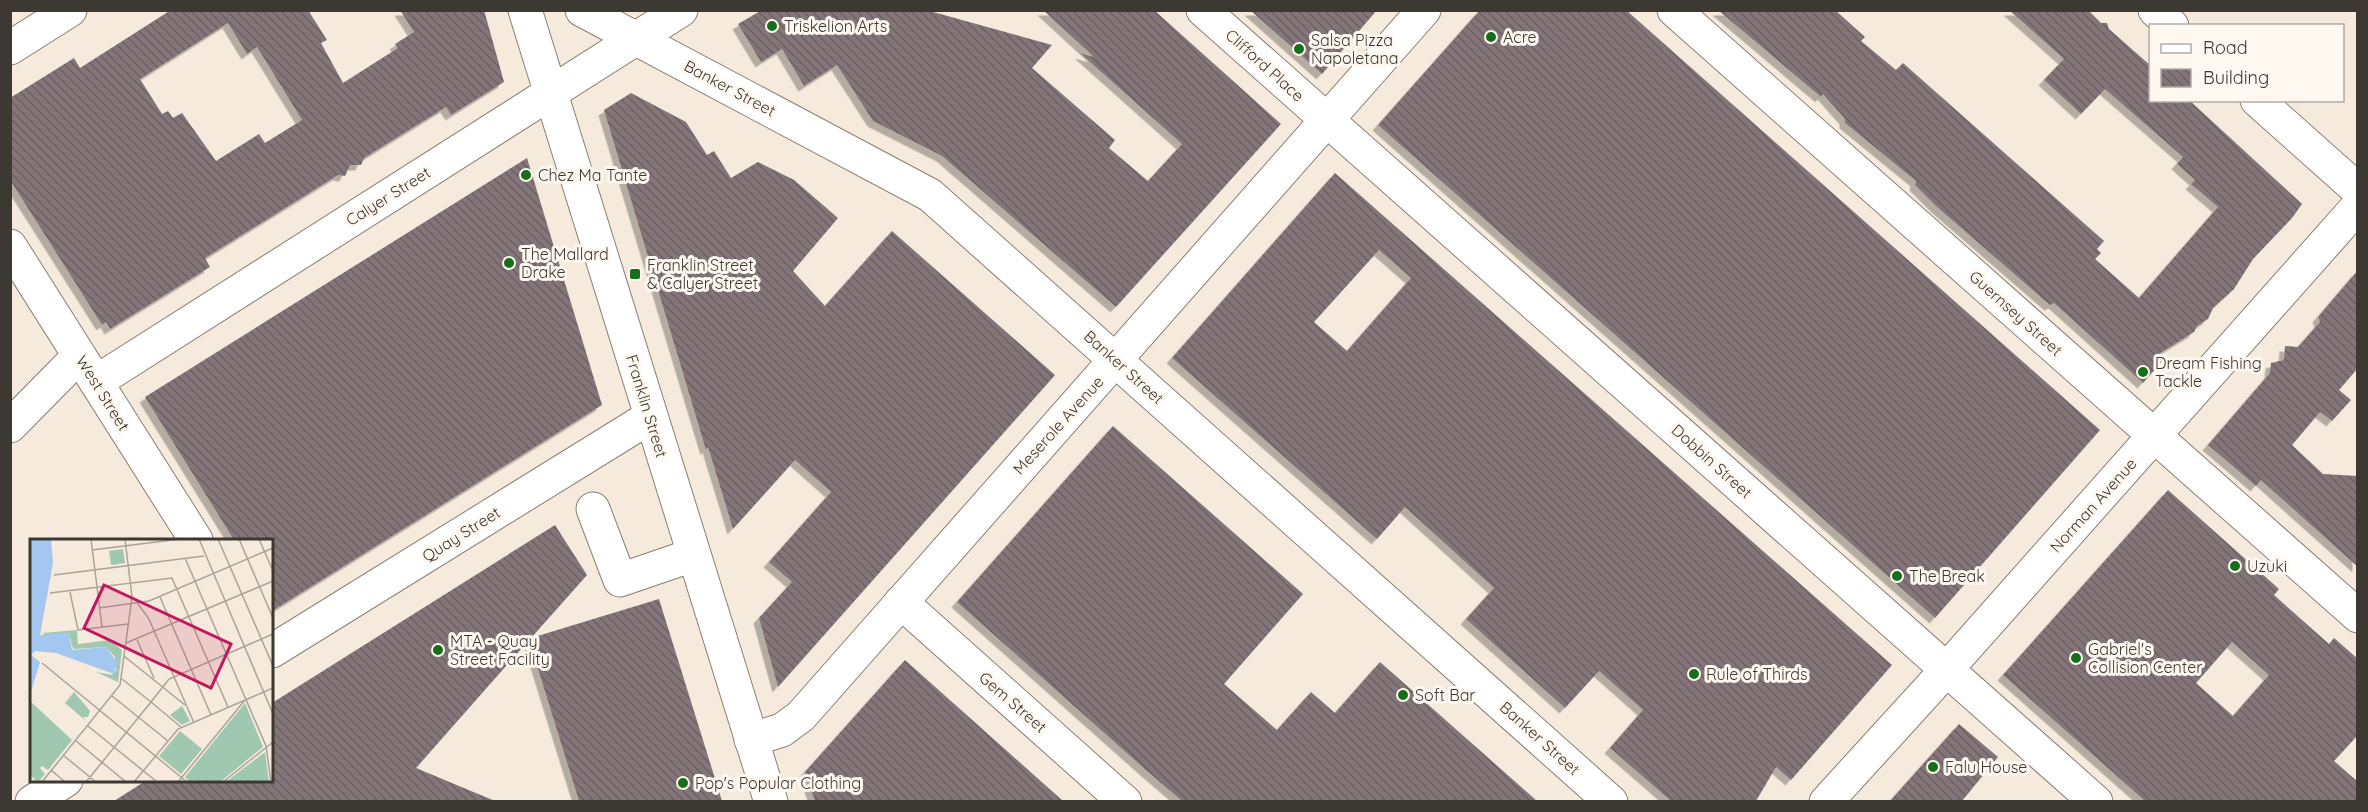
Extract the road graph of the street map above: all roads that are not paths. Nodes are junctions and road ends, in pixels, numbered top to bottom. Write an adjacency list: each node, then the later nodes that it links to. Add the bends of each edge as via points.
1 (70, 10): 11 (street)
2 (525, 10): 12 (street, Franklin Street)
3 (582, 10): 10 (street, Banker Street)
4 (681, 10): 10 (street, Calyer Street)
5 (1203, 10): 14 (street, Clifford Place)
6 (1424, 10): 14 (street, Meserole Avenue)
7 (1674, 10): 22 (street, Guernsey Street)
8 (2155, 10): 9 (street)
9 (2170, 24)
10 (636, 38): 12 (street, Calyer Street); 18 (street, Banker Street, via 920,189)
11 (10, 48)
12 (550, 93): 19 (street, Calyer Street); 20 (street, Franklin Street)
13 (2259, 102): 15 (street)
14 (1327, 121): 18 (street, Meserole Avenue); 29 (street, Dobbin Street)
15 (2358, 190)
16 (2358, 206): 22 (street, Norman Avenue)
17 (10, 246): 19 (street, West Street)
18 (1115, 360): 26 (street, Meserole Avenue); 35 (street, Banker Street)
19 (87, 369): 21 (street, Calyer Street); 24 (street, West Street)
20 (650, 417): 25 (street, Franklin Street); 28 (street, Quay Street)
21 (10, 426)
22 (2154, 435): 27 (street, Guernsey Street); 29 (street, Norman Avenue)
23 (593, 509): 25 (street, via 620,580)
24 (195, 539)
25 (693, 555): 30 (street, Franklin Street)
26 (901, 602): 30 (street, Meserole Avenue, via 801,716 782,730); 34 (street, Gem Street)
27 (2358, 616)
28 (273, 650)
29 (1947, 669): 36 (street, Norman Avenue); 37 (street, Dobbin Street)
30 (751, 740): 33 (street, Franklin Street)
31 (63, 782): 32 (street)
32 (32, 801)
33 (771, 801)
34 (1125, 801)
35 (1611, 801)
36 (1826, 801)
37 (2096, 801)

